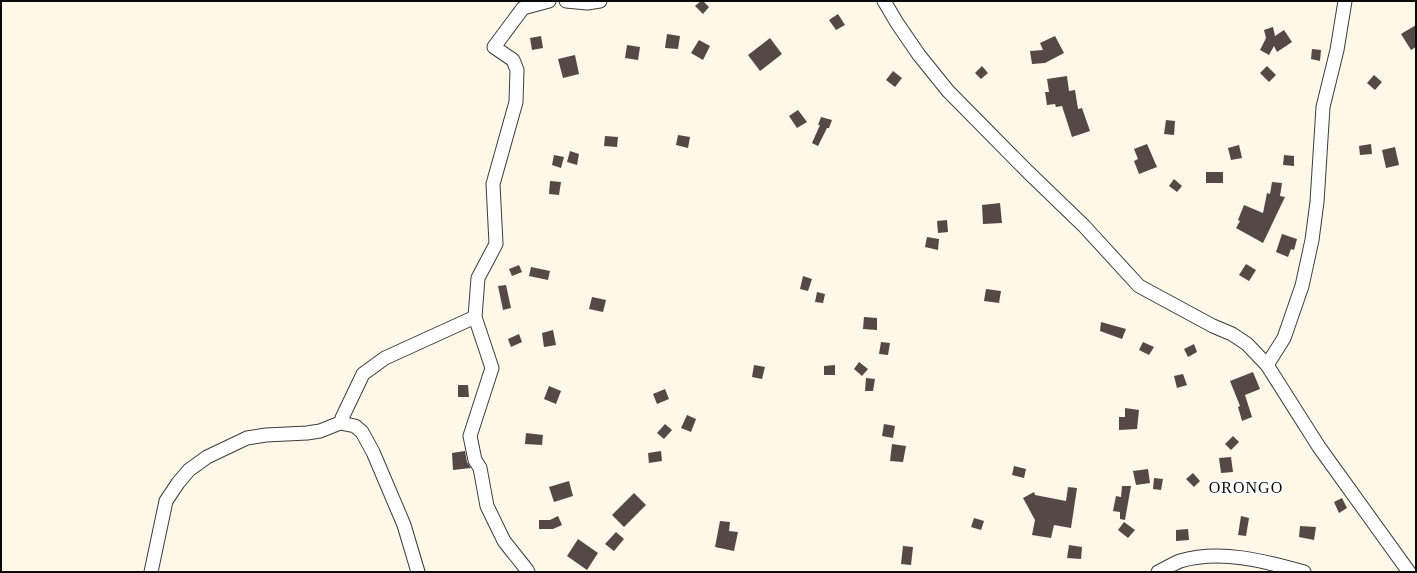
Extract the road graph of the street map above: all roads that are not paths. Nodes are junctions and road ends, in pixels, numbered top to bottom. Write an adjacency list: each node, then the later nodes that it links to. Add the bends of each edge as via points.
1 (549, 1): 6 (street, via 523,8 494,47 513,60 517,70 516,102 493,184 496,244 478,278)
2 (566, 1): 3 (street)
3 (600, 1)
4 (884, 1): 7 (street, via 919,55 948,91 1084,226 1139,286 1232,334 1247,344)
5 (1345, 1): 7 (street, via 1337,50 1323,107 1312,240 1302,286 1284,338)
6 (476, 317): 8 (street, via 385,358 364,374); 11 (street, via 492,368 470,436 475,460 480,468 487,506 504,541)
7 (1267, 365): 14 (street, via 1319,447)
8 (342, 418)
9 (152, 572): 10 (street, via 166,501 189,470 207,457 247,438 320,431 340,423 355,426 362,432 373,452 404,525)
10 (418, 572)
11 (528, 572)
12 (1158, 572): 13 (street, via 1179,562 1203,556 1223,556)
13 (1304, 572)
14 (1410, 572)

